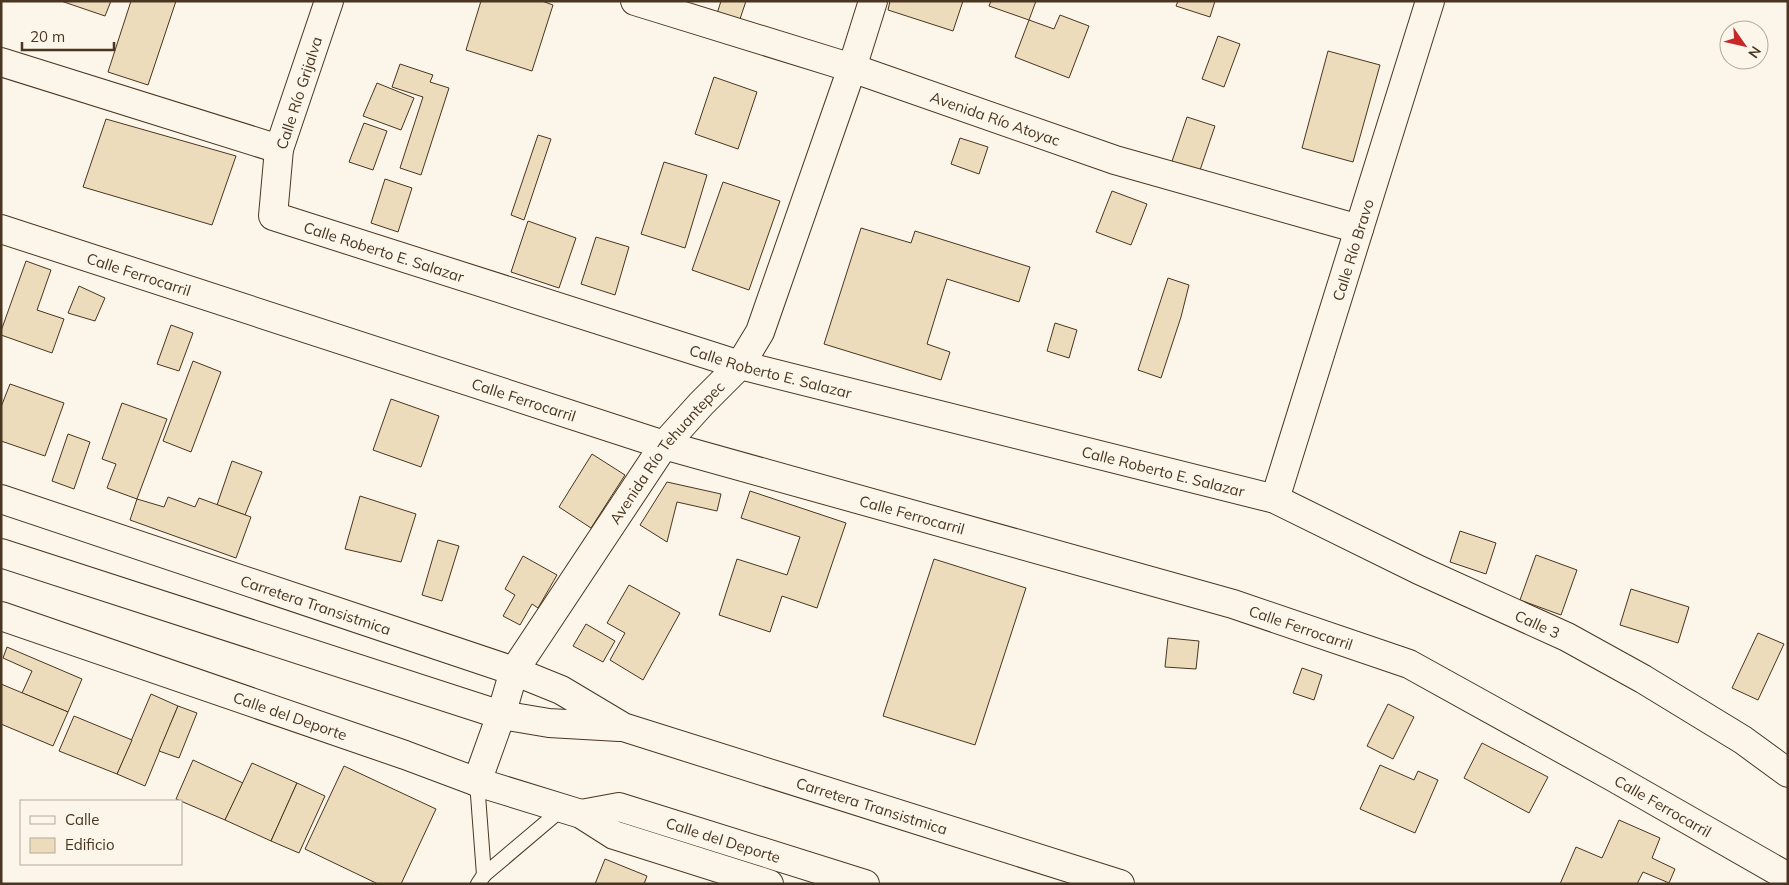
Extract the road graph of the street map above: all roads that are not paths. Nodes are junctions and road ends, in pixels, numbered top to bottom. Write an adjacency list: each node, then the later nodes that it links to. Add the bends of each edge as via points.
1 (329, 1): 7 (street, Calle Río Grijalva)
2 (635, 1): 6 (street, Avenida Río Atoyac)
3 (873, 1): 6 (street, Avenida Río Tehuantepec)
4 (1427, 2): 10 (street, Calle Río Bravo)
5 (1, 62): 7 (street)
6 (852, 68): 10 (street, Avenida Río Atoyac, via 1115,160); 11 (street, Avenida Río Tehuantepec, via 760,332)
7 (279, 148): 8 (street, Calle Río Grijalva)
8 (273, 216): 11 (street, Calle Roberto E. Salazar)
9 (1, 229): 12 (street, Calle Ferrocarril)
10 (1359, 229): 14 (street, Calle Río Bravo)
11 (740, 365): 12 (street, Avenida Río Tehuantepec); 14 (street, Calle Roberto E. Salazar)
12 (664, 445): 17 (street, Avenida Río Tehuantepec); 23 (street, Calle Ferrocarril, via 1233,604 1409,664)
13 (1, 499): 17 (street, Carretera Transistmica)
14 (1275, 499): 20 (street, Calle 3, via 1418,570 1567,637 1743,740)
15 (1, 553): 18 (street, Carretera Transistmica)
16 (1, 616): 21 (street, Calle del Deporte)
17 (514, 671): 18 (street, Avenida Río Tehuantepec); 19 (street, Carretera Transistmica, via 562,690)
18 (501, 715): 19 (street, Carretera Transistmica, via 549,723); 21 (street, Avenida Río Tehuantepec)
19 (623, 727): 27 (street, Carretera Transistmica)
20 (1788, 773)
21 (476, 782): 22 (street, Calle del Deporte); 24 (lane)
22 (571, 811): 24 (lane); 25 (street, Calle del Deporte, via 614,835); 26 (street, Calle del Deporte, via 619,807)
23 (1788, 877)
24 (481, 880)
25 (769, 884)
26 (865, 884)
27 (1120, 884)

